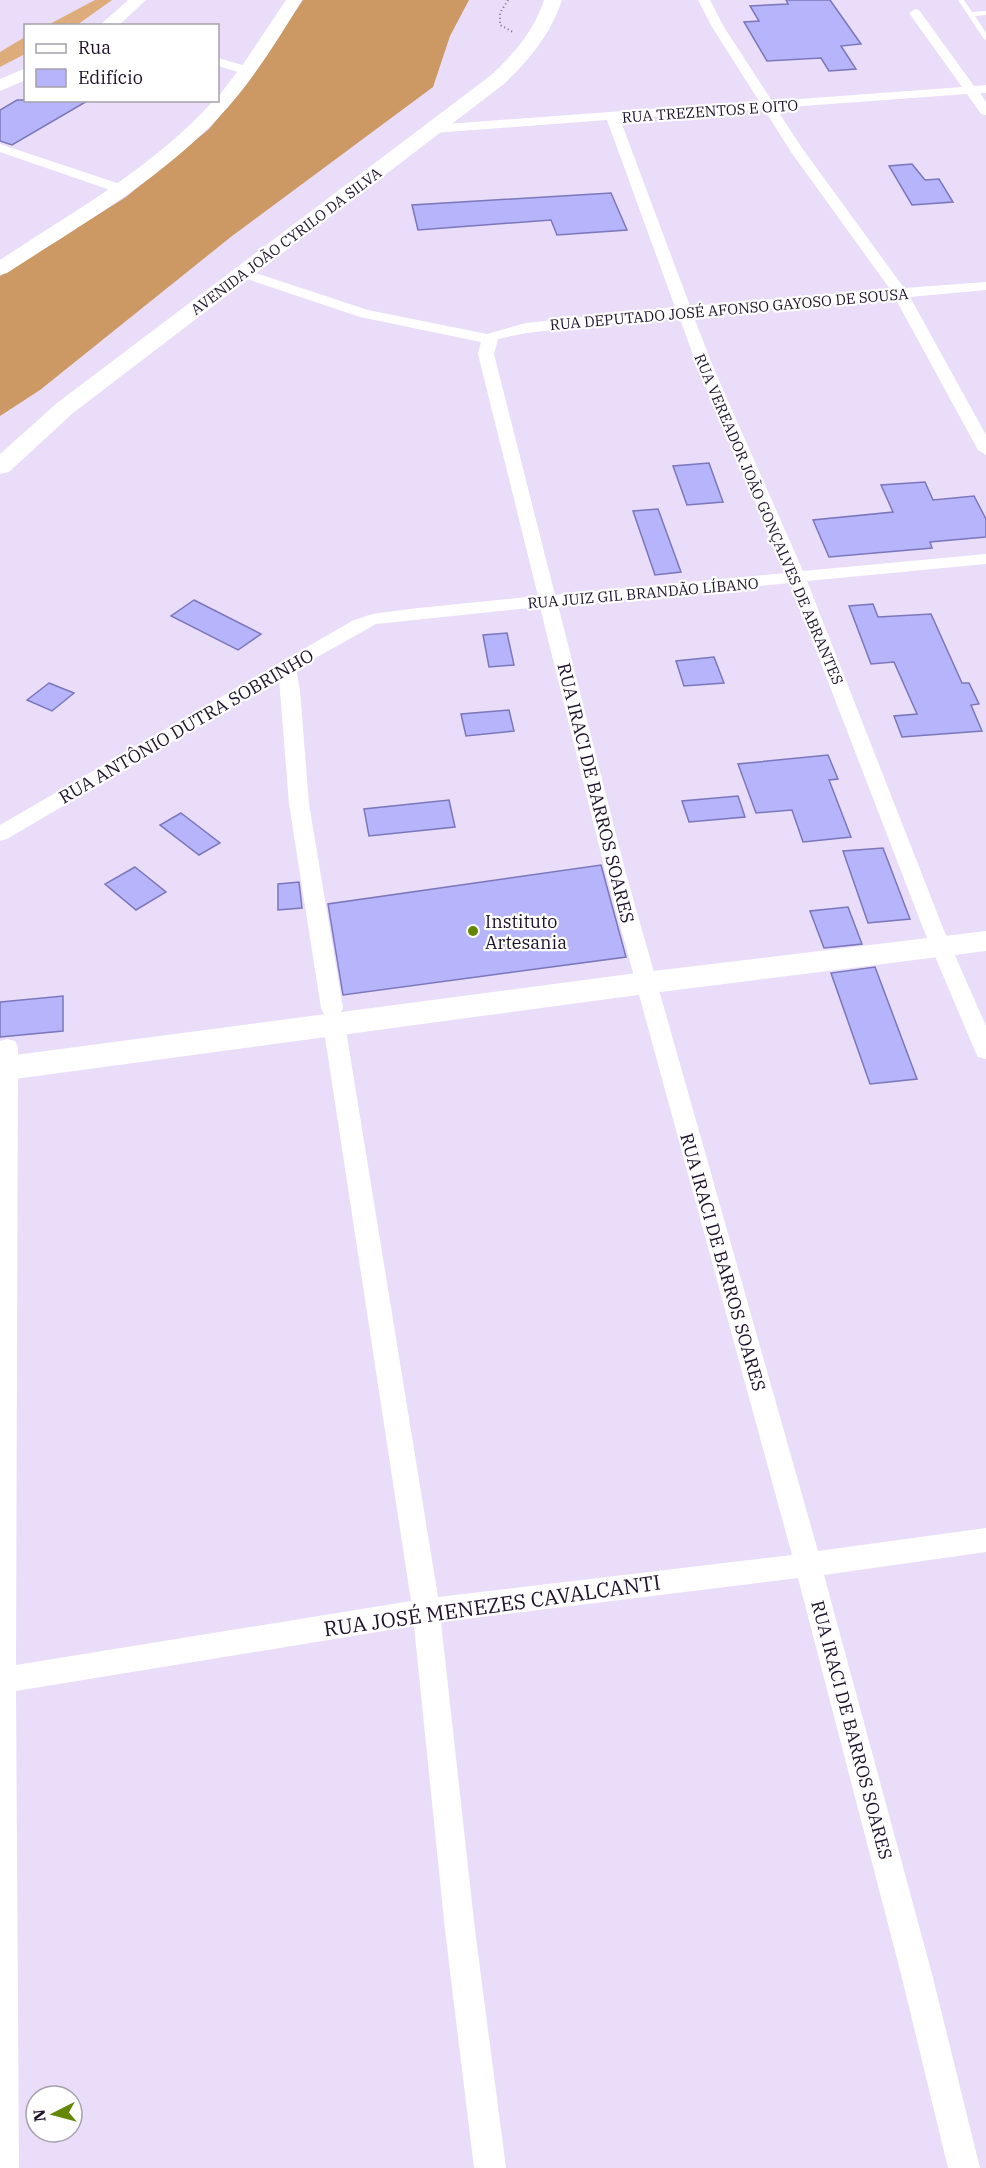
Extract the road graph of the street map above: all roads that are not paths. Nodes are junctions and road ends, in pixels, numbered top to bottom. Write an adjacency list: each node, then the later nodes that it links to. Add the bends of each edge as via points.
1 (138, 0): 9 (main road)
2 (294, 0): 12 (main road)
3 (553, 0): 20 (main road, AVENIDA JOÃO CYRILO DA SILVA, via 535,36 510,69)
4 (704, 0): 17 (street)
5 (961, 0): 8 (lane)
6 (915, 13): 16 (street)
7 (986, 13): 8 (lane)
8 (970, 14): 10 (lane)
9 (109, 24)
10 (986, 38)
11 (219, 62): 12 (street)
12 (248, 71): 22 (main road, via 199,127)
13 (24, 74): 14 (main road)
14 (0, 86)
15 (986, 89): 16 (street, RUA TREZENTOS E OITO)
16 (972, 91): 17 (street, RUA TREZENTOS E OITO); 18 (street)
17 (768, 107): 19 (street, RUA TREZENTOS E OITO); 26 (street)
18 (986, 111)
19 (613, 118): 20 (street, RUA TREZENTOS E OITO); 27 (street, RUA VEREADOR JOÃO GONÇALVES DE ABRANTES)
20 (433, 129): 24 (main road, AVENIDA JOÃO CYRILO DA SILVA)
21 (0, 148): 22 (street)
22 (121, 189): 23 (main road)
23 (0, 269)
24 (243, 273): 28 (street, via 365,314); 30 (main road, AVENIDA JOÃO CYRILO DA SILVA, via 64,408)
25 (986, 286): 26 (street, RUA DEPUTADO JOSÉ AFONSO GAYOSO DE SOUSA)
26 (900, 293): 27 (street, RUA DEPUTADO JOSÉ AFONSO GAYOSO DE SOUSA); 29 (street)
27 (684, 310): 28 (street, RUA DEPUTADO JOSÉ AFONSO GAYOSO DE SOUSA, via 566,322 501,334); 32 (street, RUA VEREADOR JOÃO GONÇALVES DE ABRANTES)
28 (488, 347): 33 (street, RUA IRACI DE BARROS SOARES)
29 (986, 450)
30 (0, 467)
31 (986, 560): 32 (street, RUA JUIZ GIL BRANDÃO LÍBANO)
32 (797, 578): 33 (street, RUA JUIZ GIL BRANDÃO LÍBANO); 38 (street, RUA VEREADOR JOÃO GONÇALVES DE ABRANTES)
33 (547, 602): 34 (street, RUA JUIZ GIL BRANDÃO LÍBANO); 40 (street, RUA IRACI DE BARROS SOARES)
34 (372, 619): 35 (street, RUA ANTÔNIO DUTRA SOBRINHO)
35 (286, 667): 36 (street, RUA ANTÔNIO DUTRA SOBRINHO); 41 (street, via 299,804)
36 (0, 834)
37 (986, 922): 38 (main road)
38 (937, 937): 39 (main road); 40 (main road); 42 (street, RUA VEREADOR JOÃO GONÇALVES DE ABRANTES)
39 (986, 941)
40 (643, 974): 41 (main road); 45 (street, RUA IRACI DE BARROS SOARES)
41 (333, 1016): 43 (main road); 46 (street)
42 (986, 1051)
43 (4, 1058): 47 (street)
44 (986, 1540): 45 (street, RUA JOSÉ MENEZES CAVALCANTI)
45 (808, 1565): 46 (street, RUA JOSÉ MENEZES CAVALCANTI); 50 (street, RUA IRACI DE BARROS SOARES, via 907,1933)
46 (426, 1611): 47 (street, RUA JOSÉ MENEZES CAVALCANTI); 49 (street)
47 (1, 1680): 48 (street)
48 (3, 2168)
49 (490, 2168)
50 (964, 2168)

